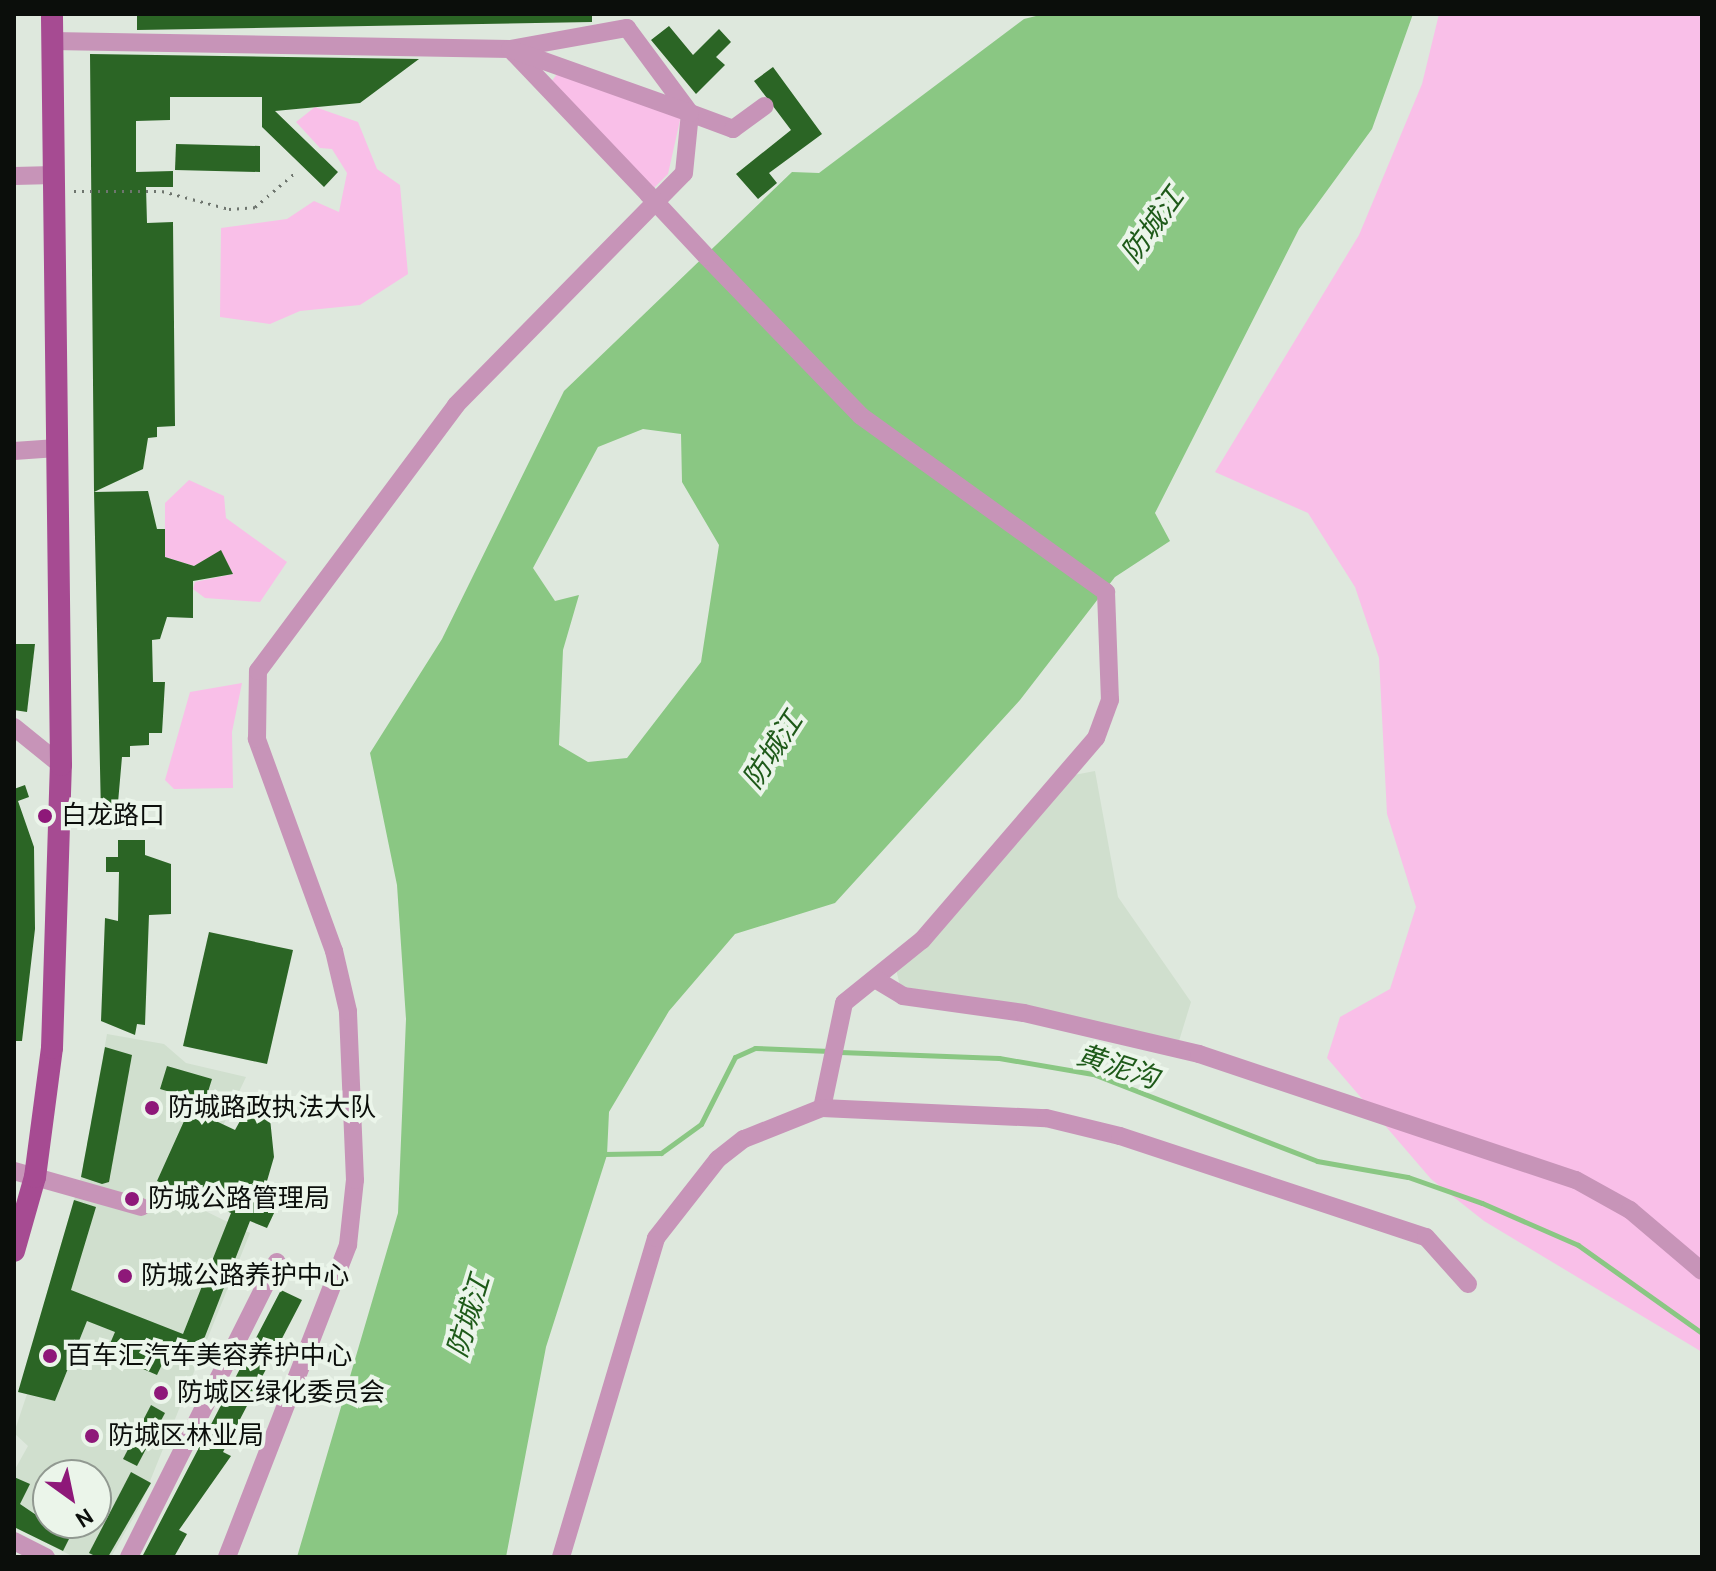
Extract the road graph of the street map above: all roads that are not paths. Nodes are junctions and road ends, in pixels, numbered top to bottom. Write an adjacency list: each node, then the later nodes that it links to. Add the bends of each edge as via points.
1 (52, 14): 2 (main road)
2 (52, 41): 3 (street); 7 (main road)
3 (510, 49): 5 (street); 5 (street, via 627,28); 12 (street, bridge, via 861,416 1106,592 1110,700 1096,738 922,940)
4 (765, 106): 5 (street, via 733,129)
5 (690, 113): 23 (street, via 684,173 456,405 258,671 257,739 334,951 348,1011 355,1180 348,1245)
6 (14, 176): 7 (street)
7 (54, 183): 8 (main road)
8 (57, 448): 9 (street); 11 (main road)
9 (14, 451)
10 (14, 727): 11 (street)
11 (61, 765): 14 (main road, via 52,1048)
12 (875, 979): 13 (street, via 844,1003); 18 (street, via 903,996 1024,1013 1199,1054 1576,1180 1630,1210)
13 (822, 1108): 19 (street, via 1046,1118 1120,1136 1426,1237); 24 (street, via 744,1139 718,1159 656,1238)
14 (24, 1174): 15 (street); 16 (main road)
15 (141, 1207)
16 (14, 1251)
17 (277, 1262): 22 (street)
18 (1702, 1271)
19 (1468, 1284)
20 (14, 1541): 21 (street)
21 (46, 1557)
22 (129, 1557)
23 (227, 1557)
24 (561, 1557)

